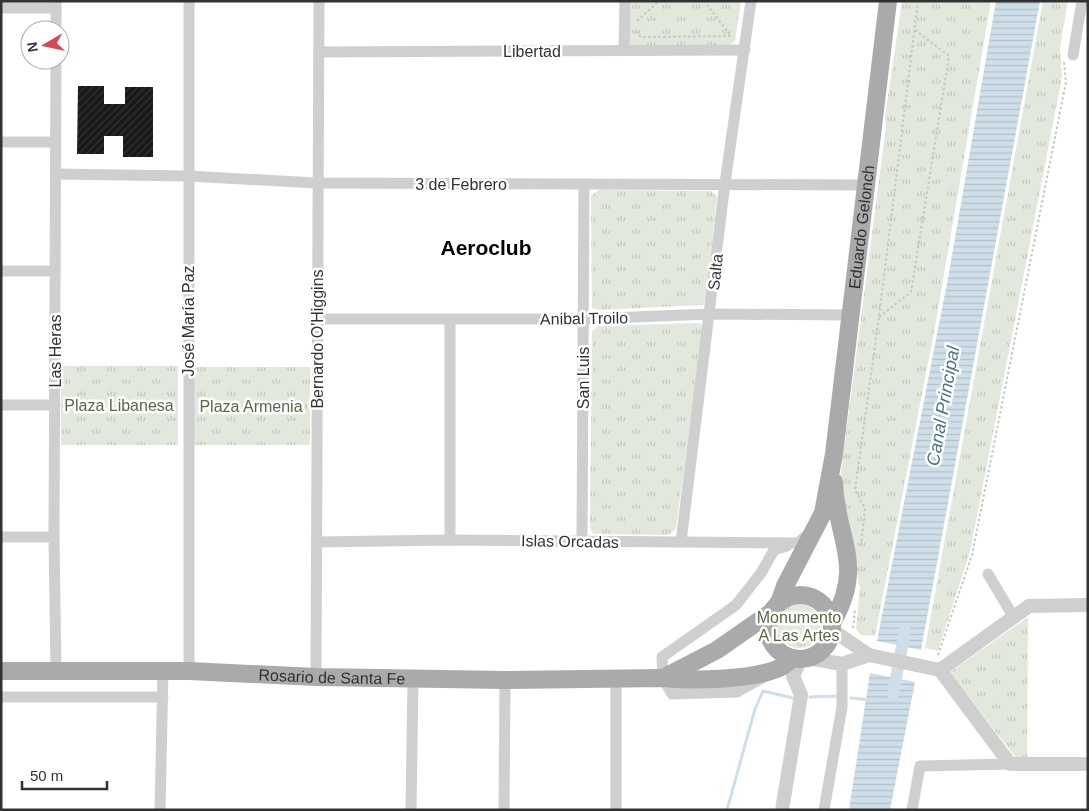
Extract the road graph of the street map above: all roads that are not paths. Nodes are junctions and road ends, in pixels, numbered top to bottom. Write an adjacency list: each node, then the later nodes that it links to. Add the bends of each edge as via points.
1 (189, 1): 18 (street, José María Paz)
2 (319, 1): 12 (street, Bernardo O'Higgins)
3 (625, 1): 10 (street)
4 (751, 1): 11 (street, Salta)
5 (888, 1): 22 (main road, Eduardo Gelonch)
6 (1082, 1): 13 (street)
7 (56, 5): 8 (street); 9 (street)
8 (1, 8)
9 (56, 20)
10 (624, 50): 11 (street, Libertad); 12 (street, Libertad)
11 (745, 50): 20 (street, Salta)
12 (319, 52): 19 (street, Bernardo O'Higgins)
13 (1068, 56)
14 (56, 70): 16 (street, Las Heras)
15 (1, 142): 16 (street)
16 (55, 142): 17 (street, Las Heras)
17 (56, 174): 18 (street, 3 de Febrero); 24 (street, Las Heras)
18 (188, 176): 19 (street, 3 de Febrero); 53 (street, José María Paz)
19 (316, 182): 21 (street, 3 de Febrero); 27 (street, Bernardo O'Higgins)
20 (725, 183): 21 (street, 3 de Febrero); 22 (street, 3 de Febrero); 25 (street, Salta)
21 (584, 184): 29 (street, San Luis)
22 (866, 185): 26 (main road, Eduardo Gelonch)
23 (1, 271): 24 (street)
24 (55, 271): 31 (street, Las Heras)
25 (711, 314): 26 (street, Anibal Troilo); 29 (street, Anibal Troilo); 39 (street, Salta)
26 (850, 314): 32 (main road, Eduardo Gelonch)
27 (318, 319): 28 (street, Anibal Troilo); 38 (street, Bernardo O'Higgins)
28 (450, 319): 29 (street, Anibal Troilo); 36 (street)
29 (583, 319): 37 (street, San Luis)
30 (1, 405): 31 (street)
31 (55, 405): 35 (street, Las Heras)
32 (834, 454): 33 (main road, Eduardo Gelonch, via 823,513); 45 (main road, Eduardo Gelonch, via 834,485 849,573 846,593)
33 (817, 526): 40 (street); 43 (main road, Eduardo Gelonch)
34 (1, 537): 35 (street)
35 (54, 537): 51 (street, Las Heras)
36 (450, 540): 37 (street, Islas Orcadas); 38 (street, Islas Orcadas)
37 (582, 541): 39 (street, Islas Orcadas)
38 (317, 542): 54 (street, Bernardo O'Higgins)
39 (681, 542): 40 (street, Islas Orcadas)
40 (798, 543): 55 (street, via 774,550 736,605 662,657)
41 (988, 574): 44 (street)
42 (1088, 605): 44 (street, via 1029,606)
43 (776, 607): 45 (main road, via 791,597 811,597 823,605); 47 (main road, Eduardo Gelonch, via 768,625 771,640 780,652); 55 (main road, Rosario de Santa Fe, via 717,650)
44 (1014, 616): 49 (street)
45 (832, 627): 46 (street); 47 (main road, Eduardo Gelonch, via 830,638 821,651)
46 (869, 655): 48 (street); 49 (street)
47 (801, 658): 48 (street); 55 (main road, Rosario de Santa Fe, via 777,669 752,675 682,680); 67 (street, via 793,676 801,695)
48 (842, 664): 68 (street, via 842,706)
49 (936, 670): 61 (street)
50 (1, 671): 51 (main road, Rosario de Santa Fe)
51 (56, 671): 52 (main road, Rosario de Santa Fe)
52 (163, 671): 53 (main road, Rosario de Santa Fe); 60 (street)
53 (189, 671): 54 (main road, Rosario de Santa Fe)
54 (316, 677): 56 (main road, Rosario de Santa Fe)
55 (663, 678): 58 (main road, Rosario de Santa Fe)
56 (413, 679): 57 (main road, Rosario de Santa Fe); 64 (street)
57 (505, 680): 58 (main road, Rosario de Santa Fe); 65 (street)
58 (616, 680): 66 (street)
59 (1, 697): 60 (street)
60 (163, 697): 63 (street)
61 (1010, 764): 62 (street); 69 (street, via 920,766)
62 (1088, 764)
63 (160, 810)
64 (411, 810)
65 (504, 810)
66 (616, 810)
67 (782, 810)
68 (824, 810)
69 (912, 810)

